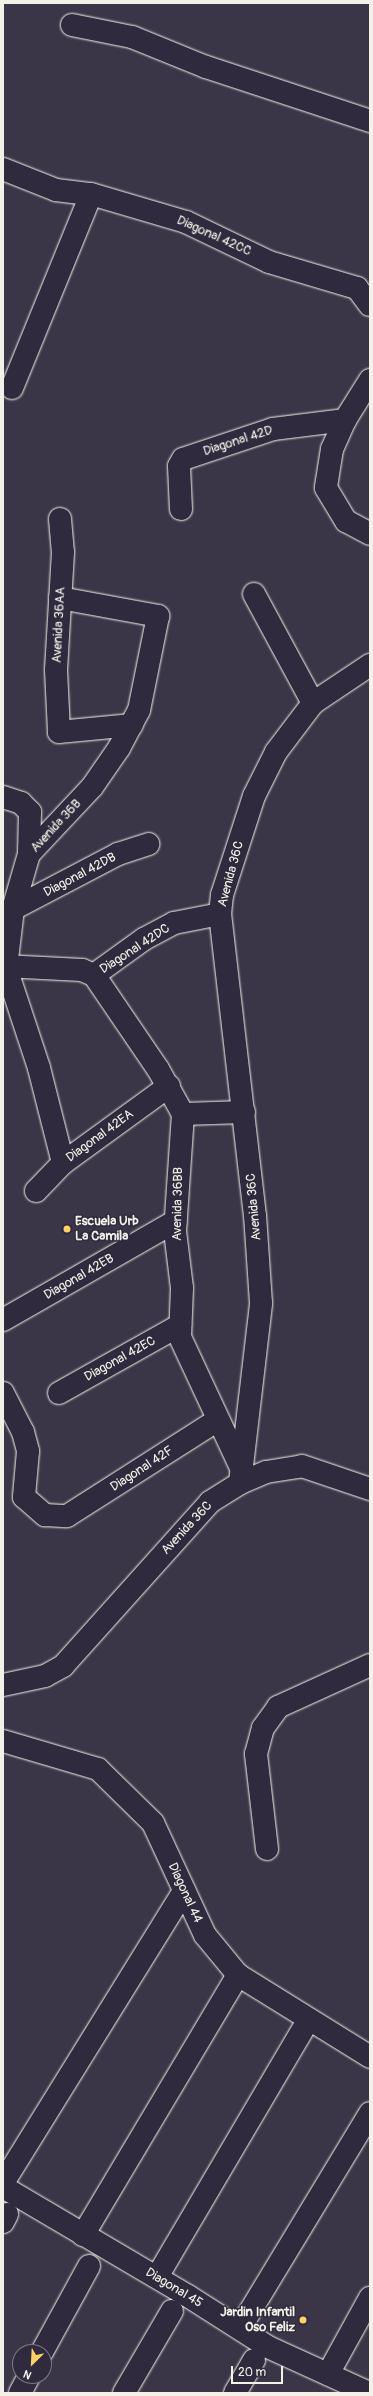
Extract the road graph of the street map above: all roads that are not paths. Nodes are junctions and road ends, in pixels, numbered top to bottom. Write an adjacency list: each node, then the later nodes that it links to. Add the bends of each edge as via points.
1 (72, 25): 2 (street, via 132,37 206,67)
2 (370, 121)
3 (3, 169): 4 (street, Diagonal 42CC, via 56,190)
4 (91, 194): 5 (street, Diagonal 42CC, via 186,222 269,262 357,288); 7 (street)
5 (370, 305)
6 (370, 380): 8 (street)
7 (12, 388)
8 (345, 420): 9 (street, Diagonal 42D, via 273,429 183,459 179,466); 11 (street, via 332,449 326,488 346,521)
9 (181, 509)
10 (60, 519): 13 (street, Avenida 36AA, via 63,552)
11 (370, 534)
12 (254, 594): 15 (street)
13 (60, 598): 16 (street, Avenida 36AA, via 56,670 59,732); 16 (street, Avenida 36B, via 158,616 139,710)
14 (370, 665): 15 (street, Avenida 36C)
15 (314, 703): 21 (street, Avenida 36C, via 276,752 254,796 222,895)
16 (132, 725): 19 (street, Avenida 36B, via 92,787)
17 (3, 797): 19 (street, via 21,803 30,812)
18 (148, 844): 20 (street, Diagonal 42DB, via 118,854)
19 (29, 854): 20 (street, Avenida 36B)
20 (13, 909): 22 (street, Avenida 36B)
21 (220, 914): 23 (street, Diagonal 42DC, via 174,923 144,939); 25 (street, Avenida 36C)
22 (5, 967): 23 (street, Diagonal 42DC, via 82,970); 27 (street, Avenida 36B, via 39,1068)
23 (94, 976): 24 (street)
24 (169, 1086): 26 (street); 27 (street, Diagonal 42EA)
25 (244, 1112): 26 (street); 35 (street, Avenida 36C, via 261,1303)
26 (183, 1114): 29 (street, Avenida 36BB)
27 (63, 1163): 28 (street, Diagonal 42EA)
28 (36, 1191)
29 (176, 1221): 30 (street, Diagonal 42EB); 31 (street, Avenida 36BB, via 182,1288)
30 (3, 1320)
31 (180, 1325): 33 (street, Diagonal 42EC); 34 (street, Avenida 36BB, via 180,1337)
32 (3, 1393): 34 (street, Diagonal 42F, via 23,1432 28,1451 24,1497 45,1515 67,1516)
33 (59, 1393)
34 (216, 1421): 35 (street, Avenida 36BB)
35 (240, 1476): 36 (street, via 302,1466); 38 (street, Avenida 36C, via 210,1502 63,1666 45,1676)
36 (370, 1489)
37 (370, 1665): 40 (street, via 278,1707 263,1728 256,1754)
38 (3, 1686)
39 (3, 1741): 41 (street, Diagonal 44, via 98,1769 153,1823)
40 (267, 1849)
41 (184, 1891): 42 (street, Diagonal 44, via 205,1935); 46 (street)
42 (238, 1975): 43 (street, Diagonal 44); 48 (street)
43 (309, 2019): 44 (street, Diagonal 44); 50 (street)
44 (370, 2057)
45 (370, 2113): 53 (street)
46 (3, 2183)
47 (3, 2187): 48 (street, Diagonal 45)
48 (83, 2235): 50 (street, Diagonal 45)
49 (89, 2266): 54 (street)
50 (157, 2277): 53 (street, Diagonal 45)
51 (370, 2298): 56 (street)
52 (172, 2311): 60 (street)
53 (240, 2328): 56 (street, Diagonal 45, via 268,2347)
54 (46, 2344)
55 (254, 2360): 61 (street)
56 (328, 2374): 58 (street, Diagonal 45)
57 (25, 2384): 59 (street)
58 (358, 2391)
59 (20, 2393)
60 (124, 2393)
61 (235, 2393)

